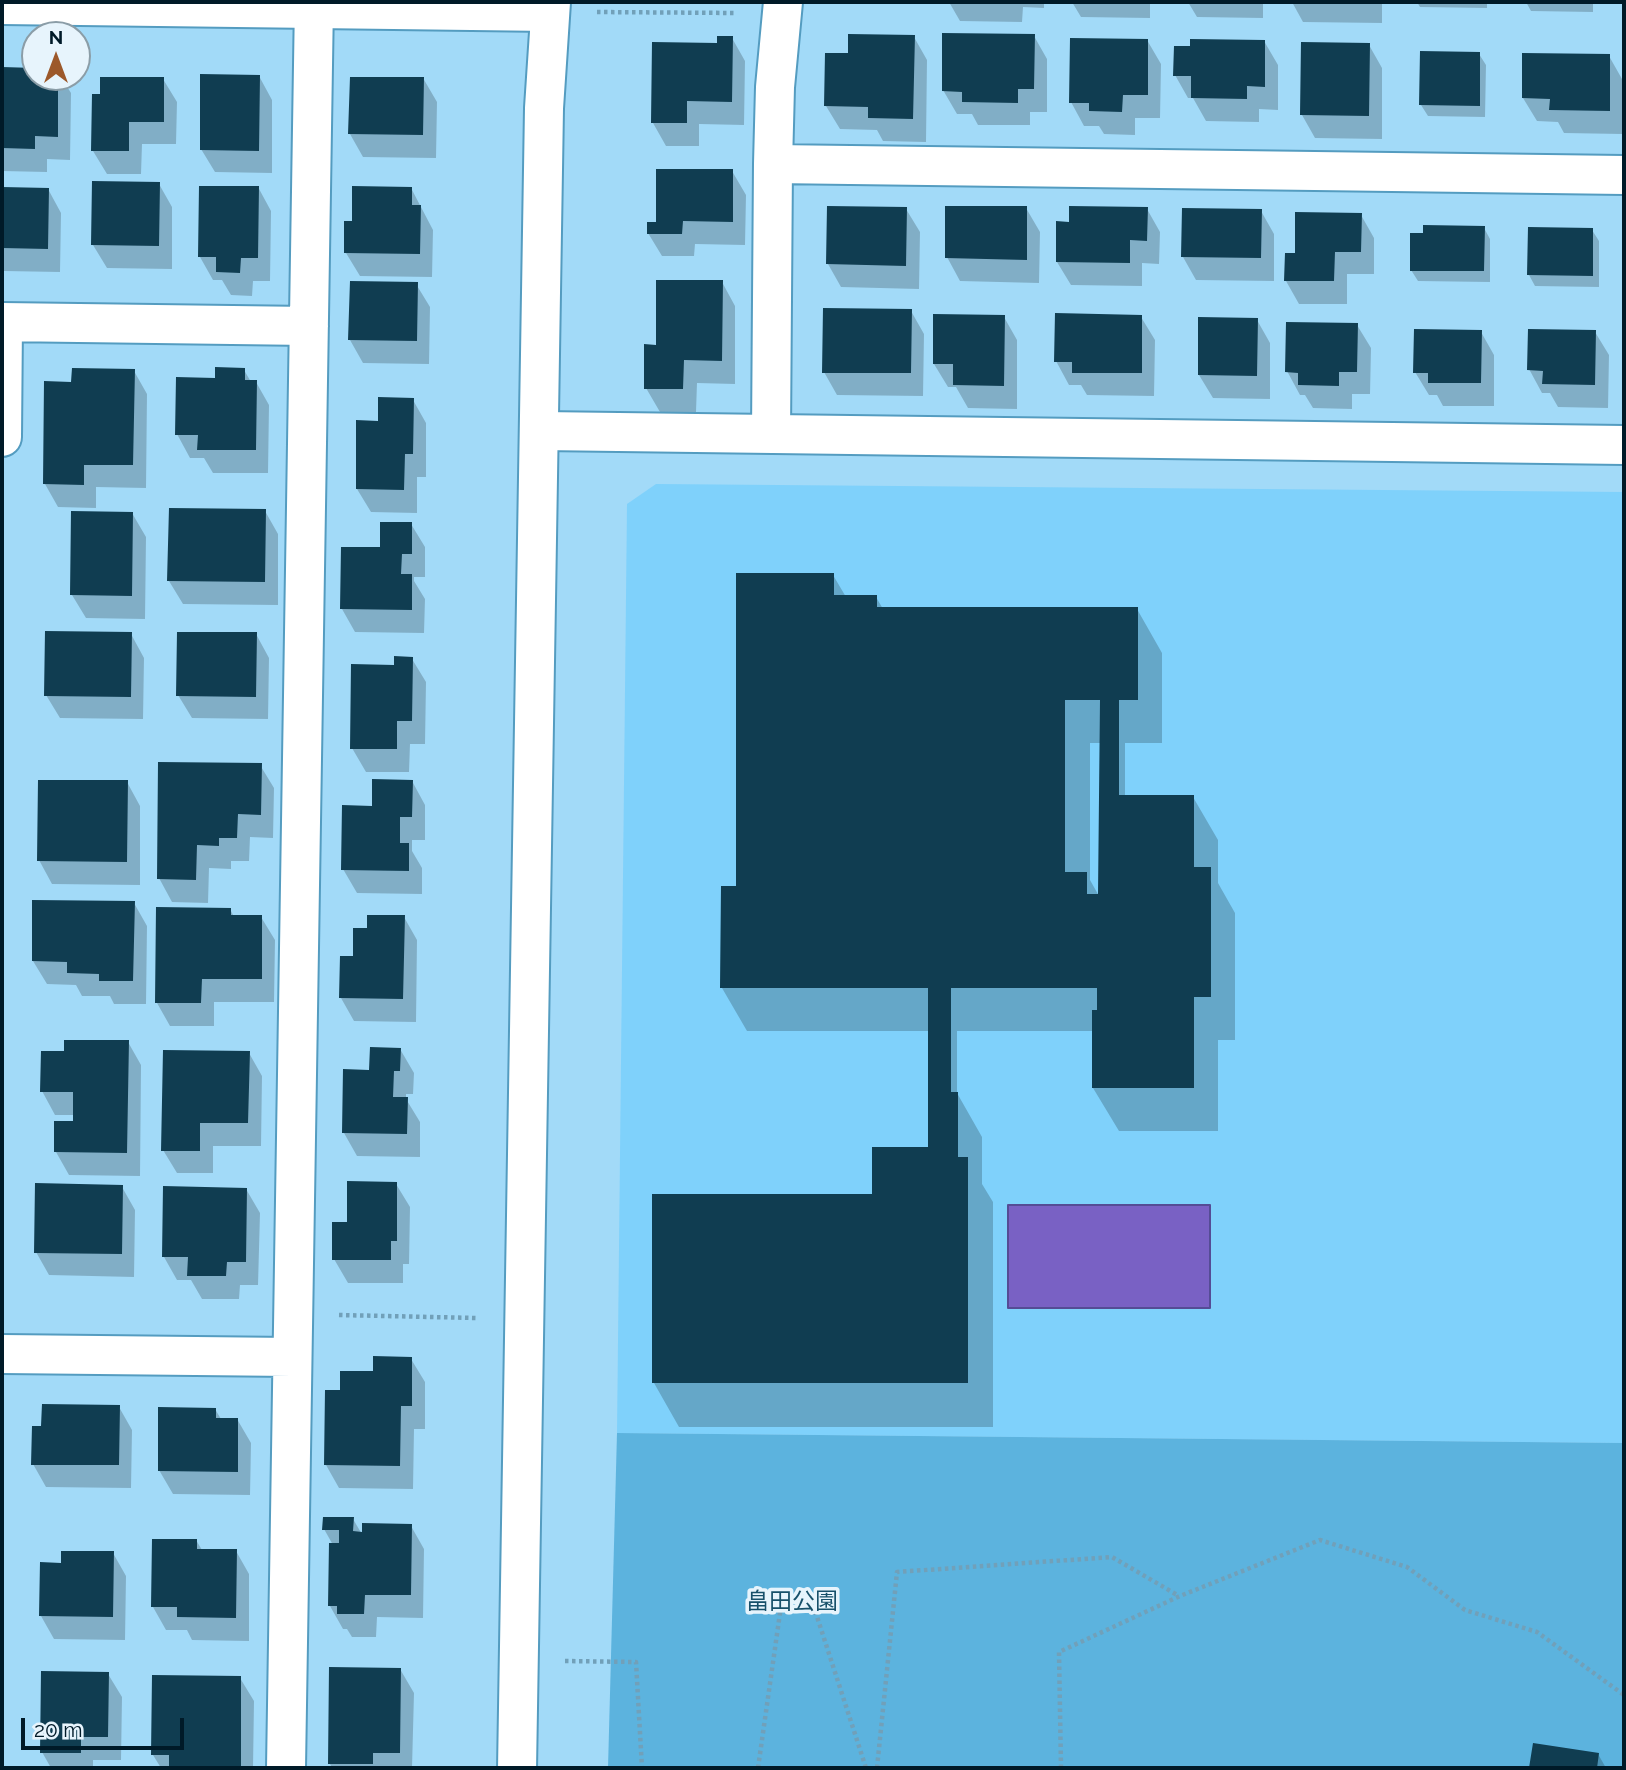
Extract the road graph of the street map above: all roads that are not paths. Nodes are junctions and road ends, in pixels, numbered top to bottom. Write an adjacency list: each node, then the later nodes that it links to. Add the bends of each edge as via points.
1 (783, 2): 5 (street)
2 (10, 4): 3 (street)
3 (314, 5): 4 (street); 8 (street)
4 (551, 7): 9 (street, via 544,108)
5 (773, 164): 6 (street); 10 (street)
6 (1624, 175)
7 (2, 322): 8 (street); 11 (street)
8 (309, 326): 14 (street)
9 (541, 431): 10 (street); 16 (street)
10 (771, 434): 12 (street)
11 (2, 437)
12 (1624, 445)
13 (2, 1354): 14 (street)
14 (292, 1357): 15 (street)
15 (286, 1768)
16 (517, 1768)

